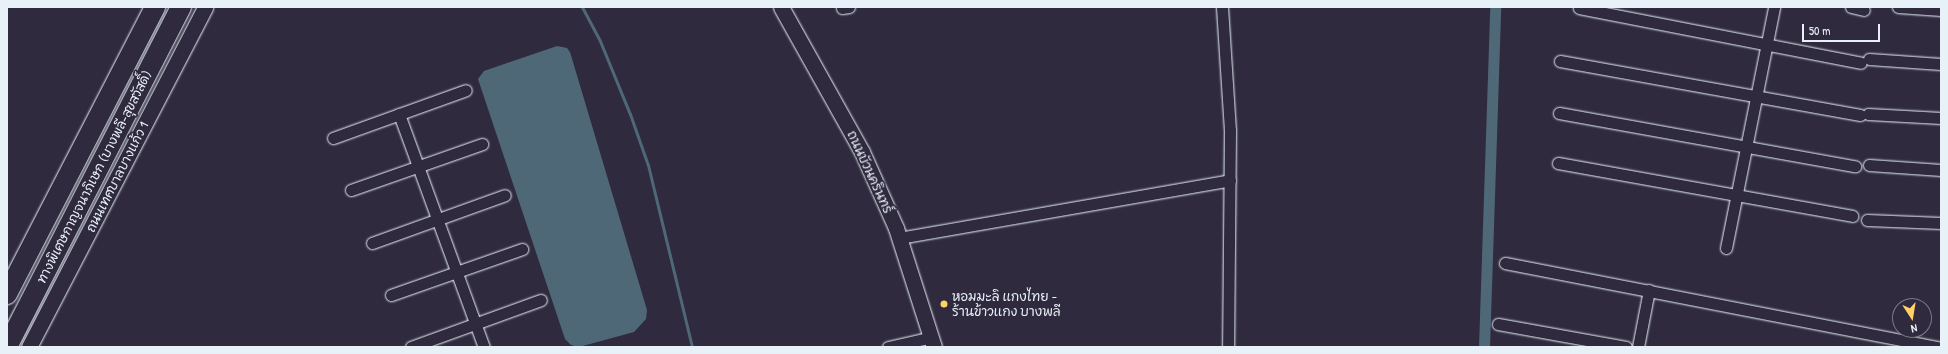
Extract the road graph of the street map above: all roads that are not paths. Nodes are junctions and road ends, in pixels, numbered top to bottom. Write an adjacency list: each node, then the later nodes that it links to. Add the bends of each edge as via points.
1 (155, 7): 43 (highway, ทางพิเศษกาญจนาภิเษก (บางพลี-สุขสวัสดิ์))
2 (180, 7): 50 (highway, ทางพิเศษกาญจนาภิเษก (บางพลี-สุขสวัสดิ์))
3 (205, 7): 51 (main road, ถนนเทศบาลบางแก้ว 1)
4 (781, 7): 36 (main road, ถนนบัวนครินทร์, via 862,152)
5 (1222, 7): 28 (street, via 1229,95)
6 (1774, 7): 12 (street)
7 (1851, 7): 10 (street)
8 (1898, 7): 11 (street)
9 (1578, 8): 12 (street)
10 (1864, 10)
11 (1941, 10)
12 (1767, 45): 14 (street, via 1865,61); 16 (street)
13 (1560, 61): 16 (street)
14 (1941, 64)
15 (466, 90): 18 (street)
16 (1757, 96): 19 (street, via 1864,114); 22 (street)
17 (1559, 113): 22 (street)
18 (399, 114): 20 (street); 26 (street)
19 (1941, 118)
20 (332, 138)
21 (482, 144): 26 (street)
22 (1746, 147): 24 (street); 31 (street)
23 (1558, 163): 31 (street)
24 (1855, 166)
25 (1868, 166): 27 (street)
26 (418, 168): 29 (street); 33 (street)
27 (1941, 170)
28 (1230, 180): 36 (street); 55 (street)
29 (351, 190)
30 (505, 195): 33 (street)
31 (1736, 196): 32 (street); 38 (street)
32 (1852, 216)
33 (437, 219): 37 (street); 41 (street)
34 (1866, 220): 35 (street)
35 (1941, 223)
36 (899, 238): 48 (main road, ถนนบัวนครินทร์)
37 (372, 243)
38 (1726, 248)
39 (522, 249): 41 (street)
40 (1505, 263): 42 (street)
41 (456, 271): 44 (street); 46 (street)
42 (1648, 290): 49 (street); 57 (street)
43 (7, 294)
44 (391, 295)
45 (541, 300): 46 (street)
46 (475, 322): 52 (street); 53 (street)
47 (1498, 324): 56 (street)
48 (933, 342): 54 (street)
49 (1918, 345): 58 (street)
50 (7, 347)
51 (29, 347)
52 (411, 347)
53 (484, 347)
54 (888, 347)
55 (1228, 347)
56 (1626, 347)
57 (1638, 347)
58 (1940, 347)

